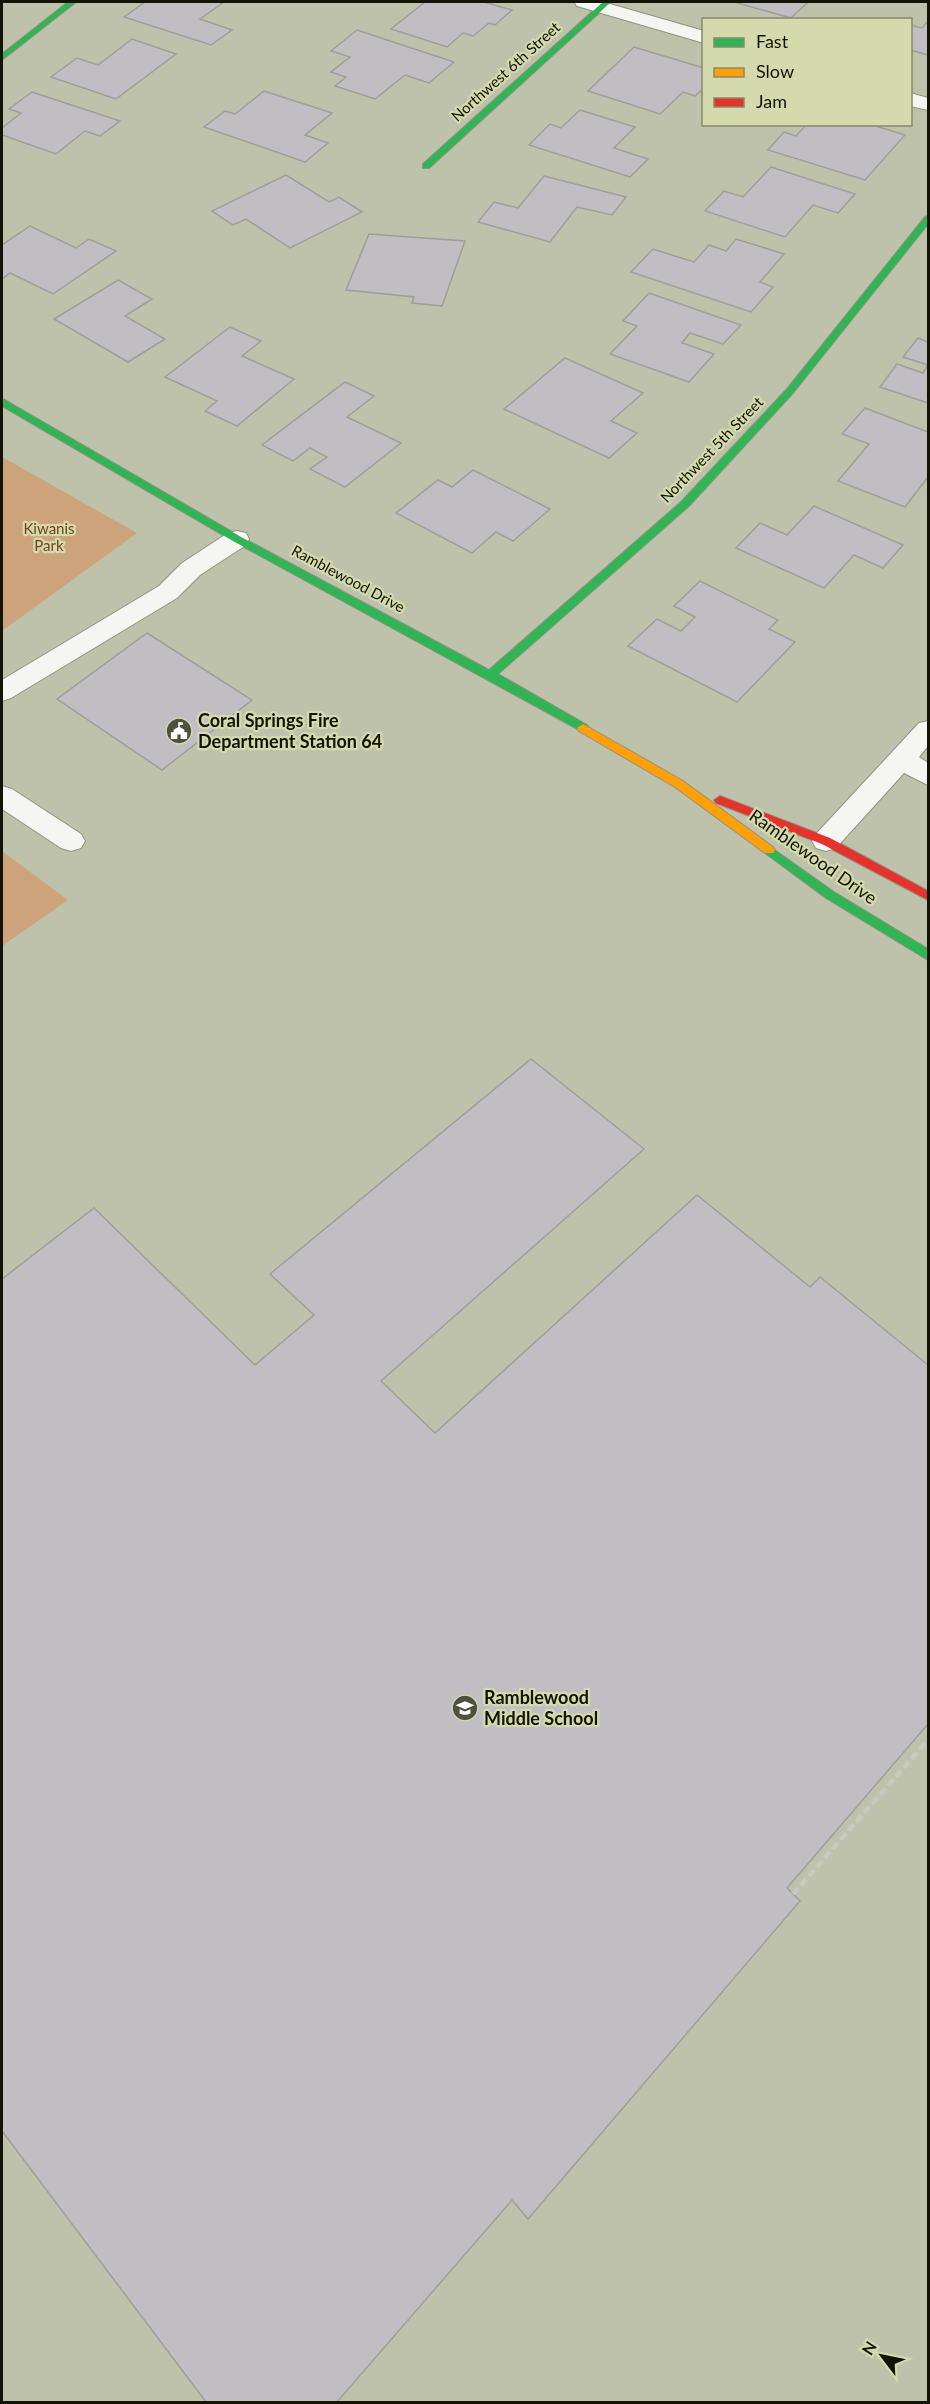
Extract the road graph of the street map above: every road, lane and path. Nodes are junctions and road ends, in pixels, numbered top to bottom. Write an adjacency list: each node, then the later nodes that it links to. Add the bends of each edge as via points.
1 (72, 2): 4 (street)
2 (597, 3): 3 (street); 7 (street, Northwest 6th Street)
3 (702, 36)
4 (2, 58)
5 (912, 100): 6 (street)
6 (928, 104)
7 (426, 166)
8 (928, 219): 11 (street, Northwest 5th Street, via 790,391 685,504)
9 (2, 402): 10 (street, Ramblewood Drive)
10 (237, 539): 11 (street, Ramblewood Drive); 12 (lane, via 191,569 168,592)
11 (490, 675): 16 (street, Ramblewood Drive)
12 (2, 692)
13 (928, 730): 14 (lane)
14 (902, 760): 15 (lane); 19 (lane)
15 (928, 775)
16 (679, 784): 19 (street, Ramblewood Drive); 21 (street, Ramblewood Drive, via 830,895)
17 (2, 796): 18 (lane)
18 (71, 841)
19 (826, 841): 20 (street, Ramblewood Drive)
20 (928, 896)
21 (928, 955)
22 (928, 1740): 23 (path)
23 (793, 1894)

